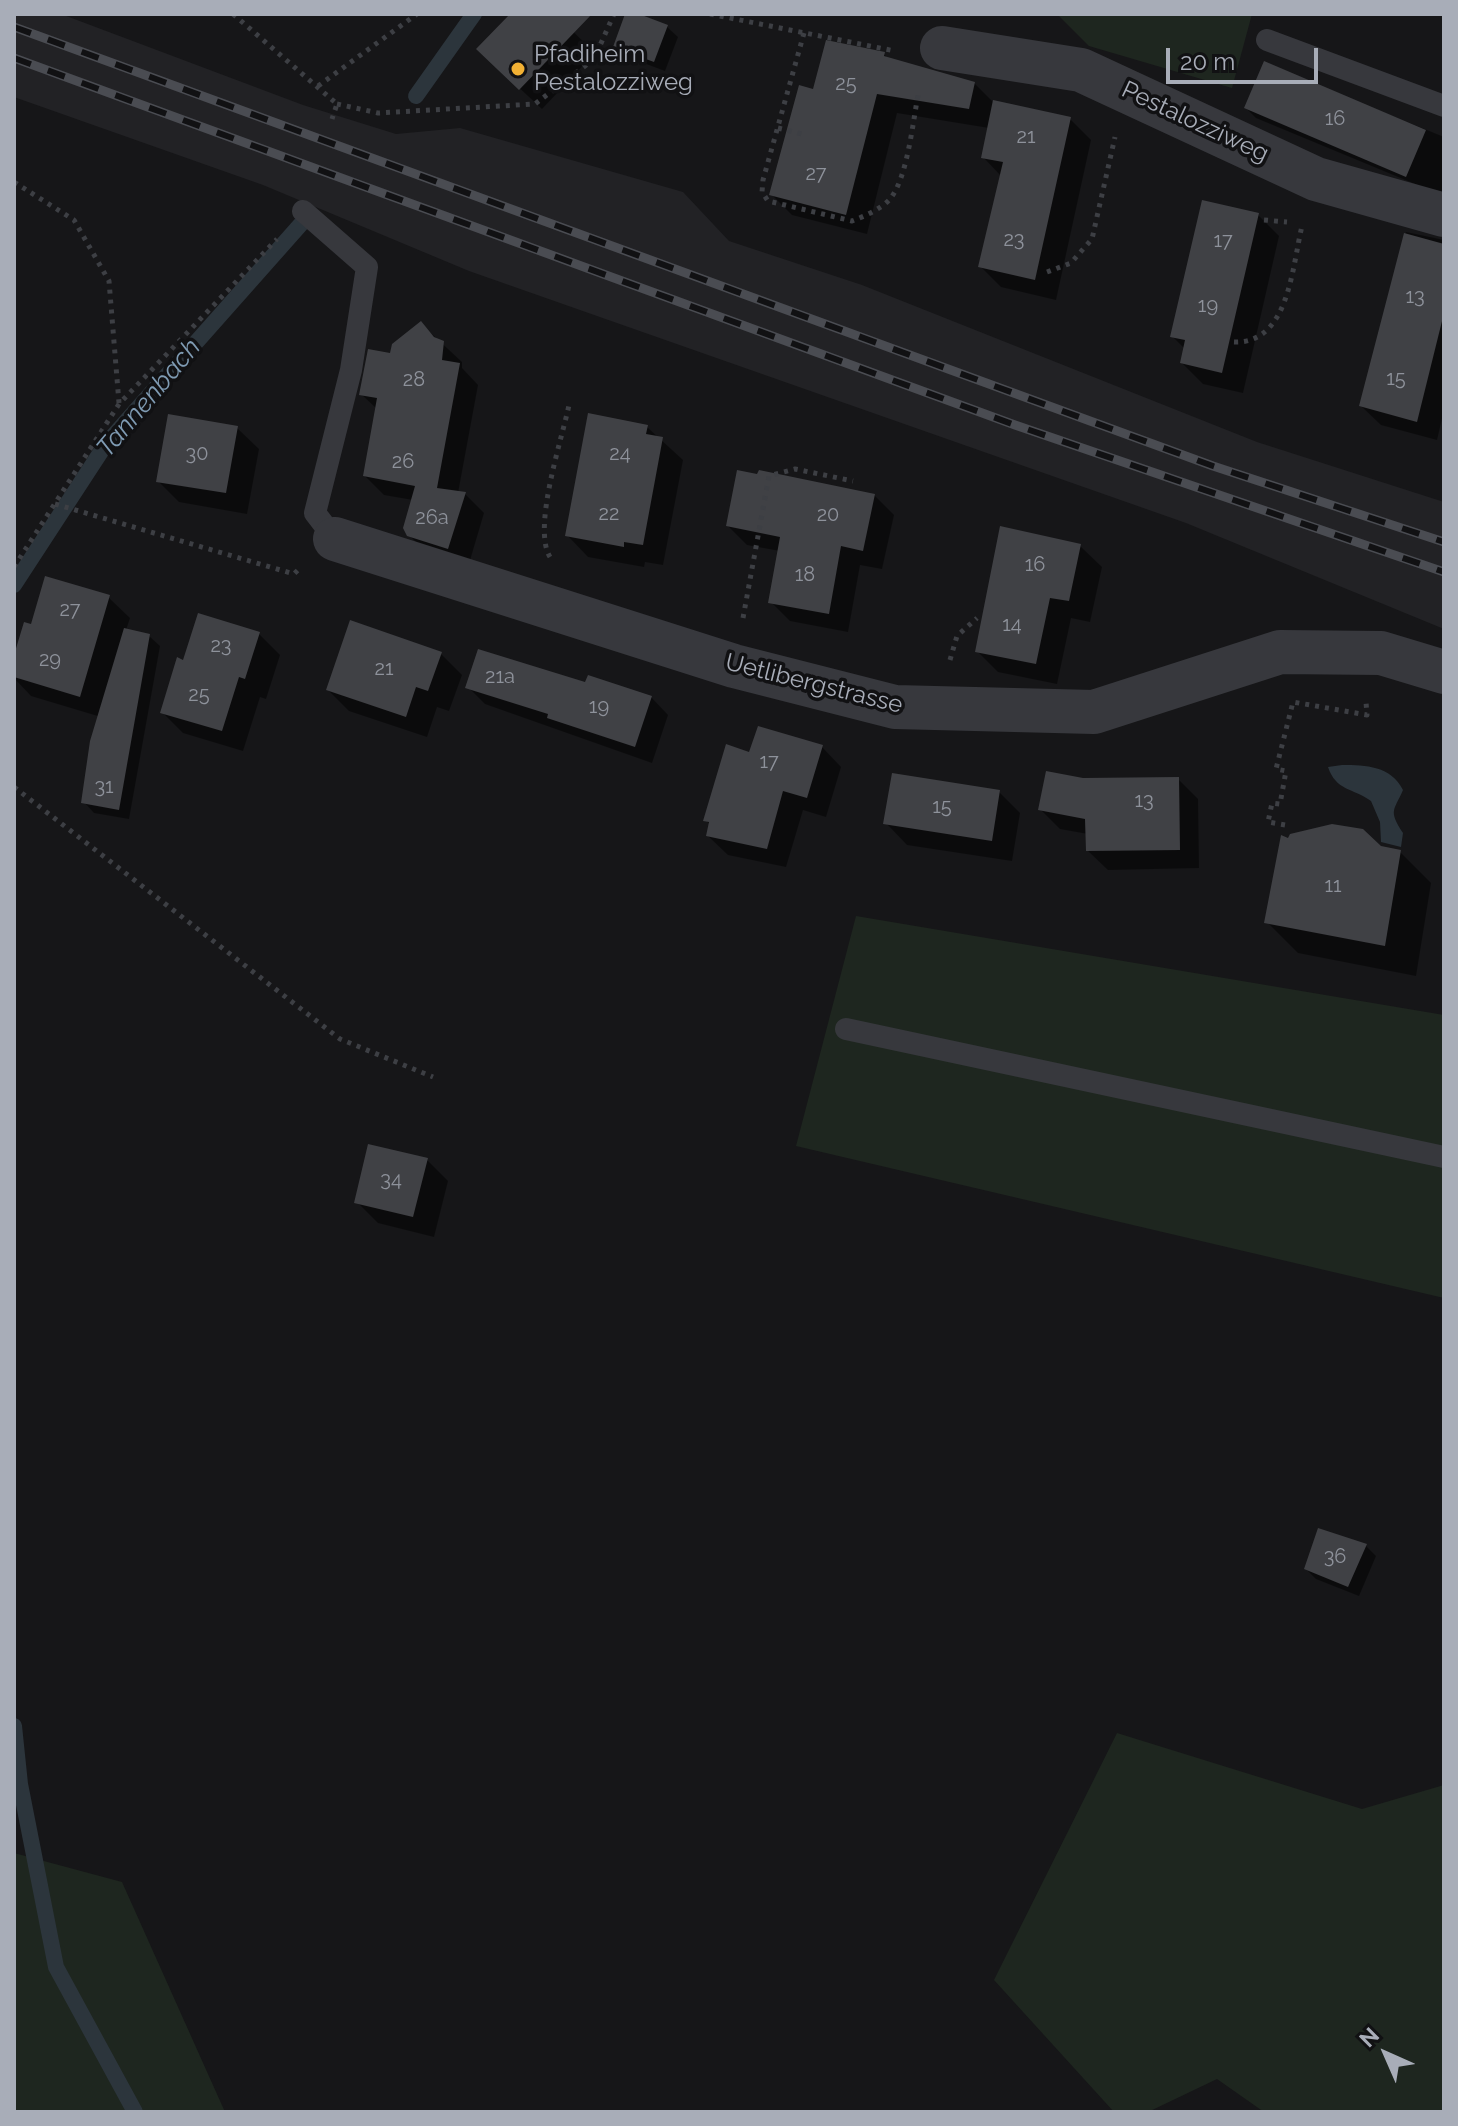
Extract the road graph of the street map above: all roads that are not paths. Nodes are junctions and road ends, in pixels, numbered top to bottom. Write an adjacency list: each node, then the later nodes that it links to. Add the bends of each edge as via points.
1 (1267, 40): 3 (lane)
2 (934, 53): 5 (street, Pestalozziweg, via 1081,70 1316,179)
3 (1444, 106)
4 (303, 211): 6 (lane, via 367,267 351,370 315,513)
5 (1444, 215)
6 (335, 539): 7 (street, Uetlibergstrasse, via 734,666 895,707 1094,712 1280,652 1381,653)
7 (1444, 672)
8 (846, 1029): 9 (lane)
9 (1444, 1157)

